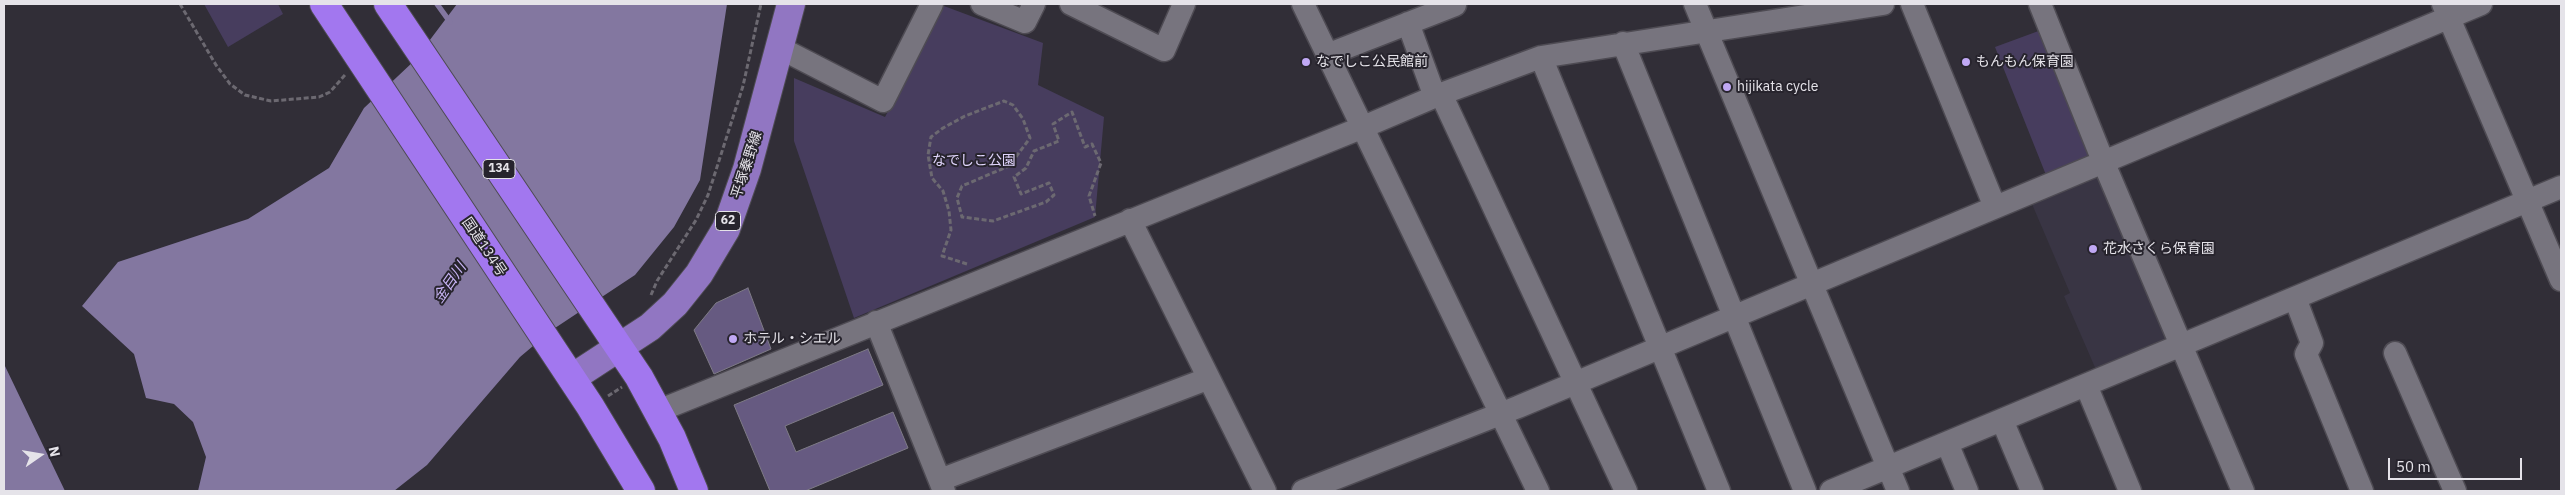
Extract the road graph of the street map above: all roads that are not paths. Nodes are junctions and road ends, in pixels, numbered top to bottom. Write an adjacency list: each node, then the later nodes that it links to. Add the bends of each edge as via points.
1 (324, 4): 39 (highway, 国道134号, via 356,68)
2 (791, 4): 20 (main road, 平塚秦野線 / 62)
3 (932, 4): 20 (street, via 883,101)
4 (982, 4): 5 (street, via 1025,22)
5 (1034, 4)
6 (1071, 4): 7 (street, via 1164,50)
7 (1184, 4)
8 (1303, 4): 21 (street)
9 (1695, 4): 18 (street)
10 (1883, 4): 18 (street)
11 (1912, 4): 28 (street)
12 (2040, 4): 25 (street)
13 (2481, 4): 15 (street)
14 (1455, 6): 17 (street)
15 (2446, 10): 25 (street); 27 (street)
16 (393, 13): 36 (highway, 134)
17 (1408, 23): 21 (street); 23 (street)
18 (1706, 32): 19 (street); 31 (street)
19 (1623, 43): 22 (street); 33 (street)
20 (780, 48): 36 (main road, 平塚秦野線 / 62, via 748,169 726,229 699,274 675,304 650,327)
21 (1327, 55): 24 (street)
22 (1541, 57): 23 (street); 37 (street)
23 (1438, 95): 24 (street); 41 (street)
24 (1361, 128): 29 (street); 44 (street)
25 (2103, 161): 28 (street); 35 (street)
26 (2561, 187): 27 (street)
27 (2529, 200): 30 (street); 32 (street)
28 (1995, 207): 31 (street)
29 (1130, 220): 34 (street); 40 (street)
30 (2561, 280)
31 (1811, 284): 33 (street); 47 (street)
32 (2296, 298): 35 (street); 63 (street, via 2312,343 2306,354)
33 (1734, 316): 37 (street); 56 (street)
34 (876, 322): 43 (street); 48 (street)
35 (2181, 345): 42 (street); 62 (street)
36 (620, 347): 39 (main road, 平塚秦野線 / 62); 43 (highway, 134)
37 (1660, 347): 41 (street); 55 (street)
38 (2395, 353): 64 (street)
39 (572, 378): 49 (highway, 国道134号)
40 (1207, 379): 48 (street); 51 (street)
41 (1575, 383): 44 (street); 54 (street)
42 (2086, 385): 45 (street); 61 (street)
43 (658, 411): 50 (highway, 134)
44 (1500, 414): 52 (street); 53 (street)
45 (2002, 420): 46 (street); 60 (street)
46 (1947, 443): 47 (street); 59 (street)
47 (1888, 467): 57 (street); 58 (street)
48 (943, 488)
49 (641, 491)
50 (694, 491)
51 (1265, 491)
52 (1303, 491)
53 (1538, 491)
54 (1626, 491)
55 (1719, 491)
56 (1805, 491)
57 (1832, 491)
58 (1898, 491)
59 (1967, 491)
60 (2032, 491)
61 (2130, 491)
62 (2243, 491)
63 (2362, 491)
64 (2455, 491)

